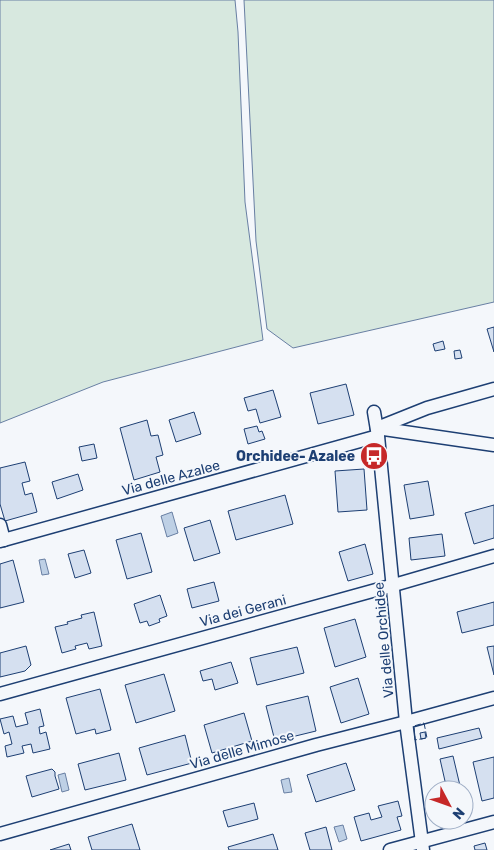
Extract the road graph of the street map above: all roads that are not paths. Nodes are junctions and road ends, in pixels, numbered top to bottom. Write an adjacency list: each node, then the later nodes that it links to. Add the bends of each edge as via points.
1 (494, 389): 3 (street, via 427,408)
2 (374, 412): 3 (street, Via delle Orchidee)
3 (378, 432): 4 (street); 6 (street, Via delle Azalee); 8 (street, Via delle Orchidee)
4 (494, 445)
5 (0, 525): 6 (street)
6 (2, 540)
7 (494, 556): 8 (street, Via dei Gerani)
8 (394, 585): 9 (street, Via dei Gerani); 11 (street, Via delle Orchidee)
9 (0, 694)
10 (494, 698): 11 (street, Via delle Mimose)
11 (406, 722): 13 (street, Via delle Mimose); 14 (street, Via delle Orchidee)
12 (494, 822): 14 (street)
13 (0, 834)
14 (423, 846): 15 (street)
15 (390, 850)

